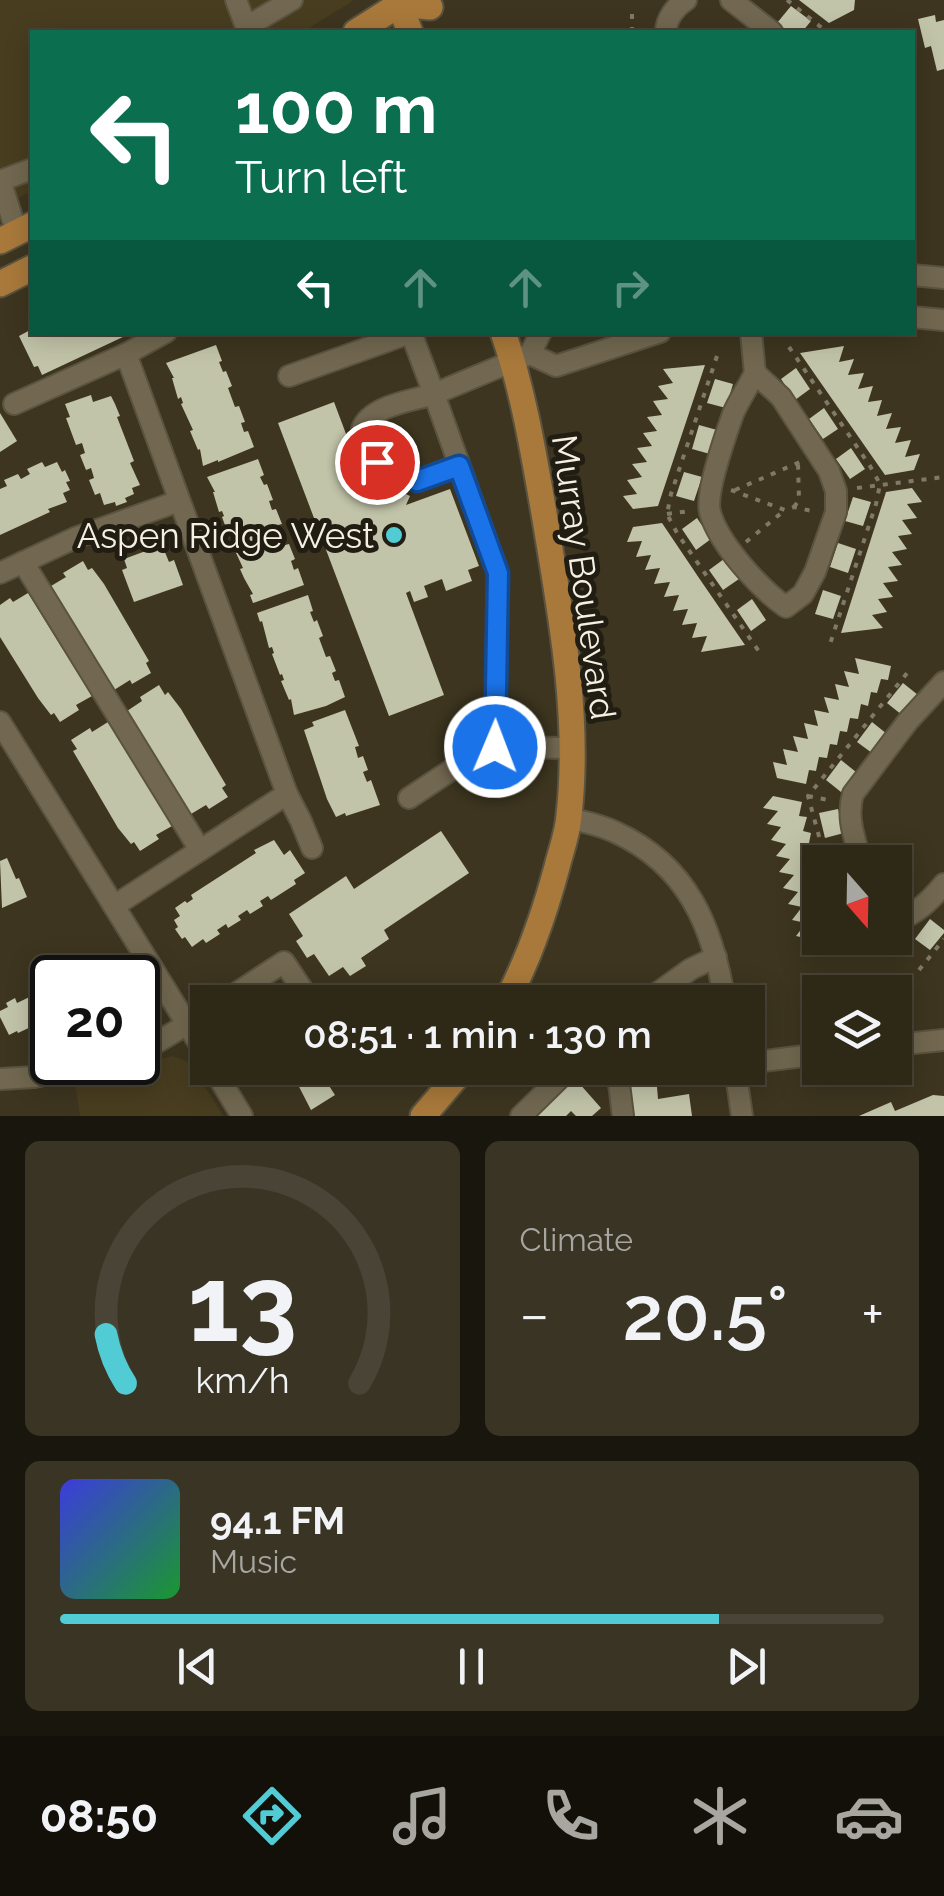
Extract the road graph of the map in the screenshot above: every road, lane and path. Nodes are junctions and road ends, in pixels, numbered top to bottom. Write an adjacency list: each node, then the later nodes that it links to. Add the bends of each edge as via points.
1 (236, 0): 10 (street)
2 (292, 0): 10 (street)
3 (686, 0): 14 (street)
4 (732, 0): 15 (street)
5 (787, 0): 16 (path)
6 (399, 2): 7 (main road); 9 (main road); 11 (main road)
7 (436, 4): 12 (main road)
8 (632, 11): 13 (path)
9 (369, 21)
10 (247, 30)
11 (409, 30)
12 (419, 30)
13 (632, 30)
14 (666, 30)
15 (770, 30)
16 (824, 30)
17 (30, 170): 18 (street)
18 (0, 181): 19 (street)
19 (17, 233)
20 (30, 269): 23 (main road)
21 (915, 275): 22 (street)
22 (944, 278)
23 (0, 284)
24 (915, 317): 25 (street)
25 (944, 320)
26 (161, 335): 31 (street)
27 (505, 335): 32 (main road, Murray Boulevard)
28 (539, 335): 32 (street)
29 (651, 335): 32 (street, via 556,366)
30 (751, 335): 33 (street)
31 (126, 354): 36 (street); 42 (street)
32 (522, 357): 35 (street); 55 (main road, Murray Boulevard, via 564,640)
33 (755, 373): 37 (street, via 781,397); 40 (street, via 734,413)
34 (290, 376): 35 (street, via 404,335 413,338)
35 (434, 394): 38 (street); 38 (street, via 377,412 362,429 377,462 417,481)
36 (14, 404)
37 (808, 458): 40 (path); 43 (path); 47 (street, via 829,471)
38 (459, 466): 54 (street, via 498,573)
39 (944, 477): 41 (path)
40 (722, 487): 45 (path); 48 (street, via 709,494 710,510)
41 (852, 488)
42 (179, 500): 49 (street); 56 (street)
43 (794, 507): 45 (path); 47 (path)
44 (695, 510): 46 (path)
45 (785, 510): 48 (path)
46 (667, 514)
47 (835, 514): 48 (street, via 815,572 786,607)
48 (734, 552)
49 (22, 562): 50 (street); 64 (street)
50 (0, 573)
51 (912, 667): 57 (path)
52 (944, 682): 62 (street, via 853,794 848,808)
53 (0, 722): 66 (street)
54 (495, 747): 55 (street); 58 (street)
55 (572, 748): 60 (main road, Murray Boulevard)
56 (287, 794): 63 (street); 64 (street)
57 (808, 796): 59 (path); 61 (path)
58 (409, 798)
59 (838, 802)
60 (570, 818): 69 (street, via 624,836 670,870 697,906); 73 (main road, Murray Boulevard, via 542,920)
61 (821, 845)
62 (857, 845)
63 (312, 848)
64 (200, 850): 66 (street)
65 (944, 884): 67 (street)
66 (114, 906): 77 (street)
67 (912, 915)
68 (944, 939): 70 (path)
69 (716, 957): 74 (street); 75 (street)
70 (919, 970)
71 (248, 985): 72 (street, via 284,962)
72 (299, 985)
73 (515, 985)
74 (668, 985)
75 (722, 985)
76 (190, 1024): 77 (street)
77 (187, 1026): 78 (street); 80 (street)
78 (190, 1031)
79 (944, 1040): 81 (street)
80 (160, 1041)
81 (912, 1044)
82 (802, 1056): 83 (street)
83 (765, 1061)
84 (30, 1077): 85 (street)
85 (0, 1079)
86 (223, 1085): 91 (street)
87 (450, 1085): 92 (main road)
88 (553, 1085): 93 (street)
89 (619, 1085): 94 (street)
90 (737, 1085): 95 (street)
91 (242, 1116)
92 (424, 1116)
93 (521, 1116)
94 (624, 1116)
95 (742, 1116)

